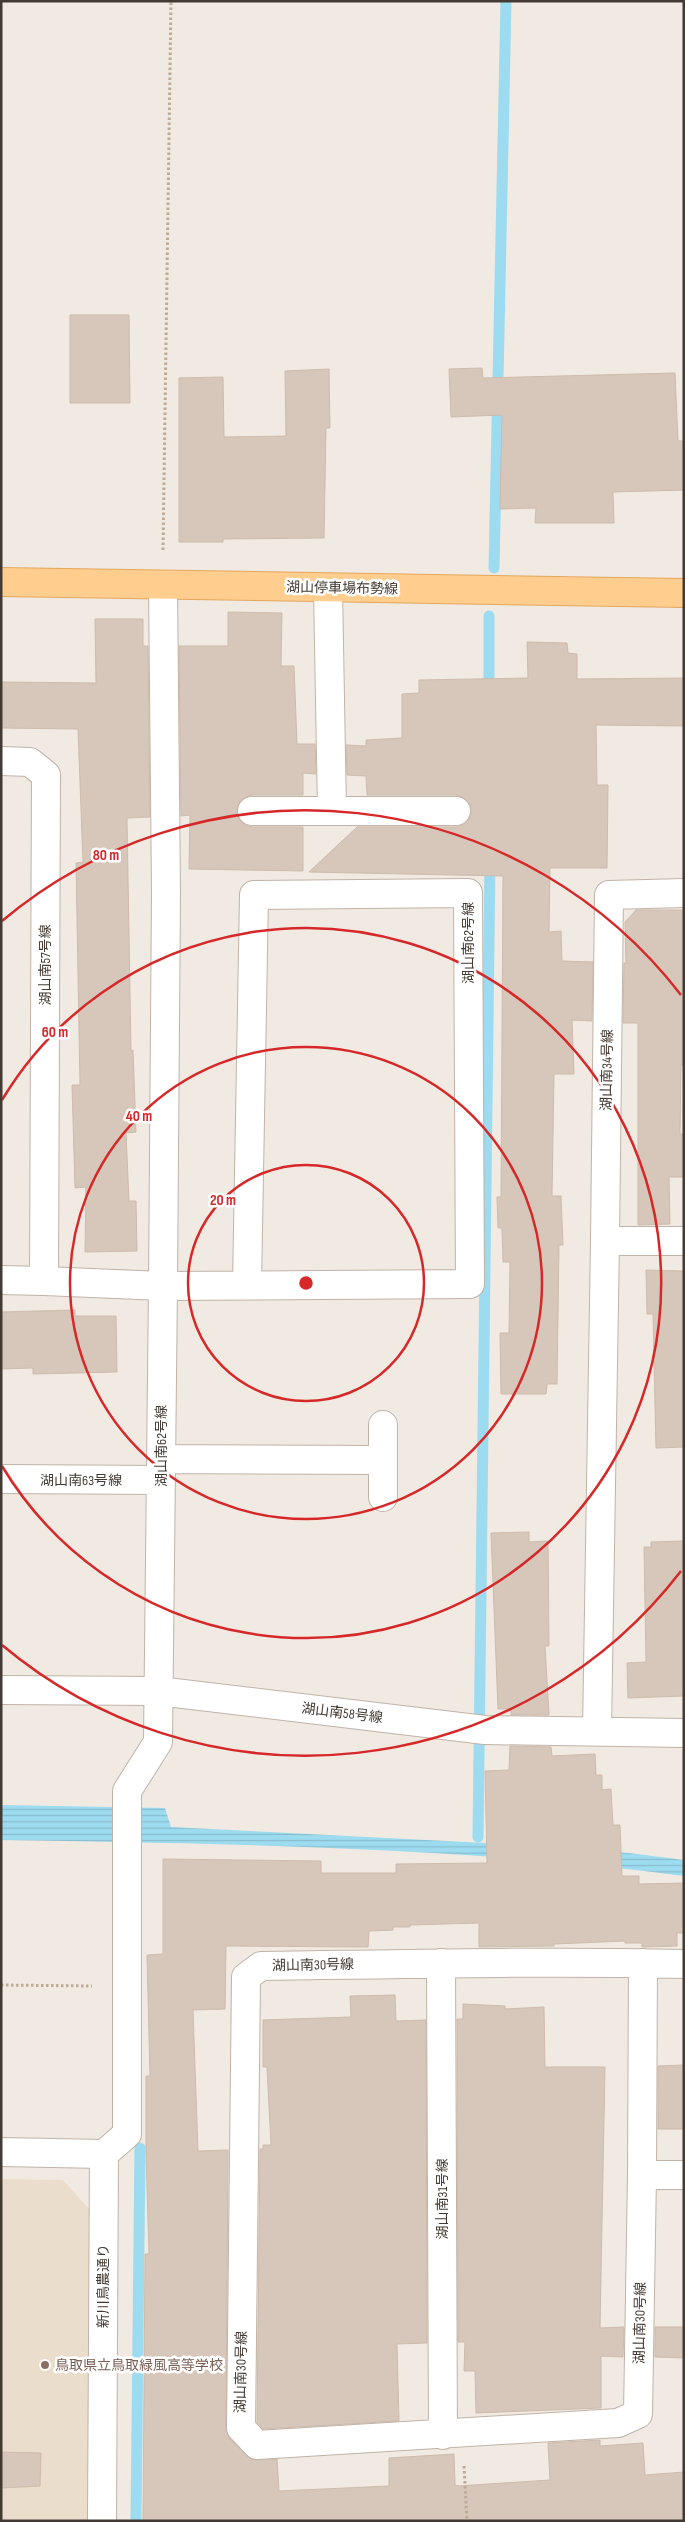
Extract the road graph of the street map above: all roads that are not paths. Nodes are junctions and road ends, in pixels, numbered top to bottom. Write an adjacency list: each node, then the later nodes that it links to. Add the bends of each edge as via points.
1 (1, 582): 2 (main road, 湖山停車場布勢線)
2 (163, 585): 3 (main road, 湖山停車場布勢線); 15 (street, via 166,893)
3 (328, 588): 4 (main road, 湖山停車場布勢線); 7 (street)
4 (684, 593)
5 (1, 762): 13 (street, 湖山南57号線, via 30,762 46,774)
6 (252, 811): 7 (street)
7 (332, 811): 8 (street)
8 (456, 811)
9 (684, 893): 10 (street, 湖山南34号線, via 609,895)
10 (605, 1241): 11 (street); 23 (street)
11 (684, 1241)
12 (1, 1280): 13 (street)
13 (44, 1280): 15 (street)
14 (247, 1285): 14 (street, 湖山南62号線, via 470,1284 468,893 254,895); 15 (street, 湖山南62号線)
15 (163, 1286): 18 (street, 湖山南62号線)
16 (383, 1425): 17 (street)
17 (383, 1460): 18 (street, 湖山南63号線); 20 (street)
18 (161, 1469): 19 (street, 湖山南63号線); 22 (street, 湖山南62号線)
19 (1, 1479)
20 (383, 1497)
21 (1, 1690): 22 (street, 湖山南58号線)
22 (158, 1691): 23 (street, 湖山南58号線, via 484,1730); 29 (street, 湖山南62号線, via 158,1742 127,1790 127,2134)
23 (597, 1731): 24 (street, 湖山南58号線)
24 (684, 1733)
25 (441, 1963): 26 (street, 湖山南30号線); 32 (street, 湖山南31号線); 32 (street, 湖山南30号線, via 261,1966 246,1977 241,2428 257,2445)
26 (643, 1963): 27 (street, 湖山南30号線); 30 (street, 湖山南30号線)
27 (684, 1964)
28 (1, 2152): 29 (street)
29 (104, 2154): 33 (street, 新川鳥農通り)
30 (642, 2175): 31 (street); 32 (street, 湖山南30号線, via 638,2414 618,2423)
31 (684, 2175)
32 (452, 2434)
33 (102, 2521)

